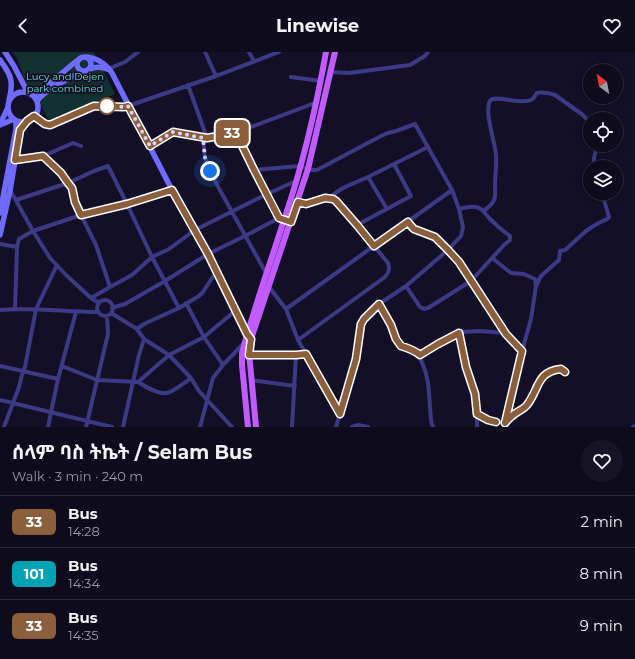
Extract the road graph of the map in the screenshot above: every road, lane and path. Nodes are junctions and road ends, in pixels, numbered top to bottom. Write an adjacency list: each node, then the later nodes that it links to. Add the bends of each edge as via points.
1 (5, 52): 19 (street)
2 (138, 52): 12 (street, via 125,62)
3 (205, 52): 15 (street)
4 (249, 52): 11 (street)
5 (279, 52): 11 (street)
6 (326, 52): 17 (main road)
7 (334, 52): 14 (main road)
8 (428, 52): 14 (street, via 410,65 349,73)
9 (83, 58): 12 (street, via 89,57); 13 (street, via 88,58 91,62); 13 (street, via 78,61 78,66 81,70); 19 (street, via 38,93)
10 (0, 60): 22 (street, via 12,82)
11 (254, 61): 15 (street)
12 (109, 69): 13 (street, via 96,67); 23 (street)
13 (87, 70): 20 (street, via 72,76)
14 (330, 72): 38 (main road)
15 (216, 76): 18 (street)
16 (291, 77): 17 (street)
17 (321, 81): 21 (main road)
18 (188, 85): 23 (street); 30 (street)
19 (29, 94): 20 (street); 22 (street, via 16,94)
20 (36, 101): 25 (street, via 37,110)
21 (315, 103): 29 (street); 37 (main road)
22 (8, 105): 26 (street, via 9,113); 28 (street)
23 (128, 106): 25 (street, via 94,106 50,125); 32 (street)
24 (583, 115): 57 (street, via 551,94 537,93 531,100 524,102 493,98 488,107 496,155 495,193 493,202)
25 (34, 116): 27 (street)
26 (14, 119): 27 (street); 28 (street); 35 (street, via 17,126)
27 (27, 121): 35 (street, via 20,130)
28 (0, 124)
29 (236, 133): 30 (street); 39 (street)
30 (205, 138): 32 (street, via 173,132); 56 (street, via 205,158)
31 (81, 146): 34 (street, via 69,144)
32 (150, 146): 45 (street)
33 (428, 147): 36 (street); 38 (street, via 415,124 381,136 322,168); 46 (street)
34 (43, 156): 35 (street); 44 (street)
35 (13, 160): 42 (street)
36 (394, 164): 40 (street); 54 (street, via 410,196)
37 (300, 166): 38 (street); 39 (street); 43 (main road)
38 (308, 169): 52 (main road)
39 (254, 170): 48 (street)
40 (368, 177): 49 (street, via 340,189); 54 (street)
41 (0, 178): 42 (street)
42 (9, 181): 47 (street); 58 (street)
43 (296, 181): 48 (street); 60 (main road)
44 (68, 183): 50 (street); 53 (street, via 108,166); 59 (street)
45 (172, 190): 53 (street); 64 (street)
46 (452, 190): 55 (street); 62 (street)
47 (10, 191): 50 (street); 66 (street)
48 (267, 194): 56 (street); 60 (street)
49 (330, 198): 52 (street, via 306,204); 63 (street, via 336,201)
50 (16, 200): 65 (street)
51 (604, 200): 81 (street, via 609,217 565,250 560,251 559,260 541,276)
52 (298, 202): 61 (main road)
53 (127, 204): 59 (street); 73 (street)
54 (387, 209): 63 (street)
55 (459, 209): 57 (street, via 477,207); 71 (street, via 462,227 460,236)
56 (232, 211): 64 (street); 67 (street)
57 (484, 211): 74 (street, via 511,238)
58 (0, 213)
59 (81, 215): 65 (street); 82 (street, via 96,245)
60 (282, 219): 61 (street); 67 (street); 77 (main road)
61 (291, 222): 83 (main road)
62 (408, 222): 69 (street); 71 (street, via 414,229 435,237)
63 (357, 225): 69 (street)
64 (195, 230): 72 (street); 73 (street, via 168,250)
65 (33, 231): 70 (street, via 19,239); 75 (street)
66 (0, 235)
67 (245, 236): 72 (street); 77 (street)
68 (0, 244): 70 (street)
69 (374, 246): 91 (street); 103 (street, via 388,263 388,273 385,277)
70 (17, 247): 89 (street)
71 (448, 250): 79 (street); 80 (street)
72 (208, 254): 76 (street); 78 (street)
73 (152, 257): 78 (street); 82 (street, via 132,275)
74 (492, 258): 79 (street); 81 (street, via 511,273 524,274 535,279)
75 (57, 265): 84 (street); 90 (street)
76 (216, 272): 86 (street, via 203,292); 93 (street)
77 (266, 273): 101 (main road)
78 (165, 281): 88 (street); 96 (street)
79 (472, 281): 80 (street, via 424,309 415,301); 99 (street)
80 (406, 286): 87 (street)
81 (536, 286): 105 (street, via 531,319)
82 (110, 287): 84 (street)
83 (269, 287): 91 (street); 101 (main road)
84 (91, 298): 85 (street)
85 (99, 303): 95 (street); 96 (street, via 110,303)
86 (186, 303): 88 (street); 100 (street)
87 (379, 304): 111 (street, via 401,346); 127 (street, via 361,324 356,359)
88 (179, 308): 97 (street)
89 (15, 309): 90 (street); 92 (street)
90 (36, 309): 94 (street); 115 (street)
91 (286, 309): 103 (street)
92 (0, 310)
93 (236, 310): 100 (street); 101 (street)
94 (76, 312): 95 (street); 114 (street)
95 (98, 312): 96 (street, via 102,316)
96 (110, 312): 97 (street); 119 (street, via 108,334)
97 (137, 329): 102 (street)
98 (459, 333): 99 (street, via 480,331); 111 (street); 128 (street, via 475,394)
99 (506, 334): 105 (street)
100 (204, 337): 108 (street); 113 (street)
101 (249, 337): 104 (main road); 109 (main road)
102 (144, 339): 108 (street); 121 (street)
103 (298, 340): 107 (street)
104 (245, 343): 106 (main road); 113 (street)
105 (522, 351): 130 (street)
106 (242, 353): 109 (street); 138 (main road)
107 (306, 354): 110 (street); 127 (street)
108 (169, 355): 117 (street); 121 (street)
109 (249, 355): 110 (street); 120 (main road)
110 (296, 355): 122 (street)
111 (420, 355): 144 (street, via 429,382)
112 (1, 365): 115 (street)
113 (223, 365): 123 (street, via 213,378)
114 (62, 366): 118 (street); 119 (street)
115 (23, 371): 118 (street); 125 (street)
116 (565, 372): 130 (street, via 561,369 553,370 544,375 526,407 512,416)
117 (191, 378): 121 (street, via 168,393 155,391); 123 (street)
118 (58, 379): 126 (street)
119 (96, 380): 121 (street); 129 (street)
120 (251, 380): 122 (street); 139 (main road)
121 (135, 382): 135 (street)
122 (295, 386): 140 (street)
123 (206, 399): 136 (street); 137 (street)
124 (0, 400): 125 (street)
125 (13, 404): 126 (street); 131 (street)
126 (51, 412): 129 (street); 132 (street)
127 (340, 414): 141 (street)
128 (477, 414): 130 (street); 145 (street)
129 (88, 421): 133 (street); 134 (street)
130 (505, 425)
131 (3, 426)
132 (48, 427)
133 (86, 427)
134 (112, 427)
135 (123, 427)
136 (200, 427)
137 (232, 427)
138 (248, 427)
139 (256, 427)
140 (292, 427)
141 (336, 427)
142 (352, 427): 143 (street)
143 (368, 427)
144 (432, 427)
145 (477, 427)

